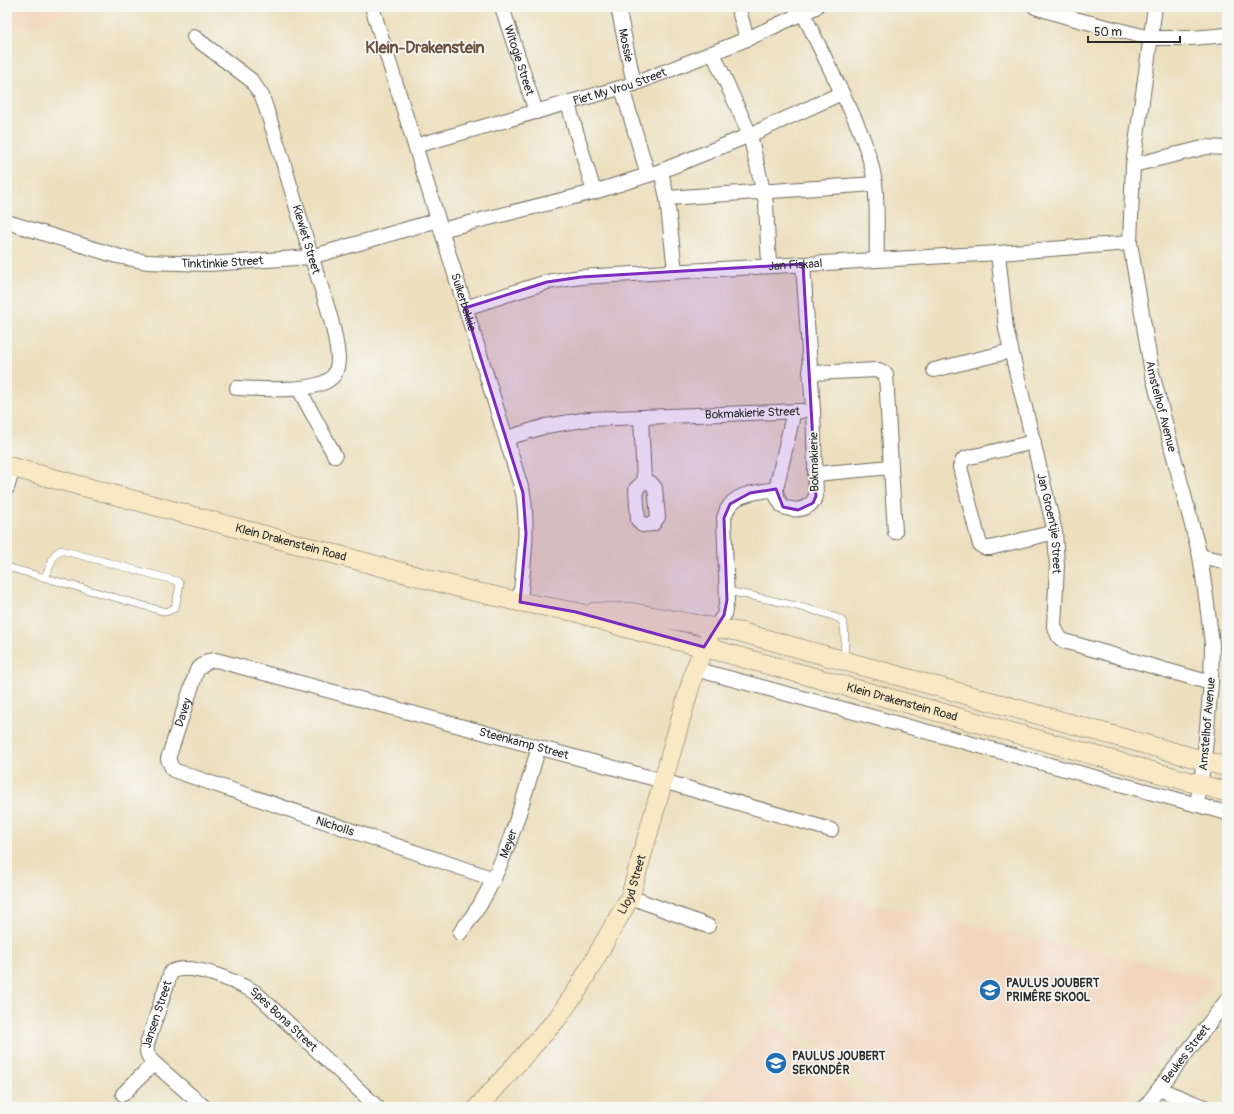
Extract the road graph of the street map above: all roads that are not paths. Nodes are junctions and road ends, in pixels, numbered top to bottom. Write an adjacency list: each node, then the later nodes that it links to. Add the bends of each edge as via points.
1 (372, 7): 19 (street, Suikerbekkie)
2 (502, 7): 17 (street, Witogie Street)
3 (618, 7): 14 (street, Mossie)
4 (738, 7): 12 (street)
5 (816, 7): 8 (street, Piet My Vrou Street)
6 (1035, 7): 11 (street)
7 (1155, 7): 11 (street, Amstelhof Avenue)
8 (803, 13): 12 (street, Piet My Vrou Street); 15 (street)
9 (1227, 35): 11 (street)
10 (194, 37): 31 (street, Kiewiet Street, via 251,80 262,96 278,141)
11 (1150, 38): 21 (street, Amstelhof Avenue)
12 (747, 39): 13 (street, Piet My Vrou Street)
13 (713, 53): 14 (street, Piet My Vrou Street); 18 (street)
14 (628, 86): 16 (street, Piet My Vrou Street); 22 (street, Mossie)
15 (842, 93): 18 (street, Tinktinkie Street); 23 (street, via 866,145)
16 (568, 104): 17 (street, Piet My Vrou Street); 24 (street)
17 (536, 112): 19 (street, Piet My Vrou Street)
18 (750, 135): 22 (street, Tinktinkie Street); 25 (street)
19 (415, 146): 28 (street, Suikerbekkie)
20 (1227, 148): 21 (street, via 1207,147)
21 (1133, 165): 29 (street, Amstelhof Avenue)
22 (654, 173): 24 (street, Tinktinkie Street); 26 (street, Mossie)
23 (875, 184): 25 (street); 32 (street)
24 (594, 192): 28 (street, Tinktinkie Street)
25 (764, 192): 26 (street); 34 (street)
26 (667, 198): 35 (street, Mossie)
27 (7, 222): 31 (street, Tinktinkie Street, via 117,256 147,262 208,264)
28 (440, 225): 31 (street, Tinktinkie Street); 36 (street, Suikerbekkie)
29 (1130, 243): 30 (street, Jan Fiskaal); 56 (street, Amstelhof Avenue, via 1152,373)
30 (998, 253): 32 (street, Jan Fiskaal); 37 (street, Jan Groentjie Street, via 1004,314)
31 (311, 257): 41 (street, Kiewiet Street, via 329,311 338,357 337,369 329,380)
32 (877, 260): 33 (street, Jan Fiskaal)
33 (803, 264): 34 (street, Jan Fiskaal); 39 (street, Bokmakierie Street)
34 (769, 266): 35 (street, Jan Fiskaal)
35 (675, 271): 36 (street, Jan Fiskaal, via 564,279)
36 (465, 308): 45 (street, Suikerbekkie)
37 (1011, 351): 38 (street); 46 (street, Jan Groentjie Street)
38 (934, 370)
39 (810, 373): 42 (street, Bokmakierie Street); 49 (street, via 879,370 886,374)
40 (238, 388): 41 (street, Kiewiet Street)
41 (299, 389): 47 (street)
42 (813, 410): 43 (street, Bokmakierie Street); 50 (street, Bokmakierie)
43 (794, 411): 44 (street, Bokmakierie Street); 53 (street, Bokmakierie)
44 (641, 418): 45 (street, Bokmakierie Street, via 570,421); 51 (street)
45 (506, 438): 61 (street, Suikerbekkie, via 523,493 526,512)
46 (1034, 442): 55 (street, Jan Groentjie Street); 55 (street, via 966,458 960,467 982,547 990,548)
47 (335, 456)
48 (10, 467): 52 (street); 61 (main road, Klein Drakenstein Road)
49 (891, 467): 50 (street); 54 (street)
50 (815, 474): 53 (street, Bokmakierie, via 816,496 813,503 806,508 798,510 783,507)
51 (644, 482)
52 (7, 488)
53 (776, 489): 60 (street, via 737,498 726,509 724,518)
54 (895, 532)
55 (1055, 532): 68 (street, Jan Groentjie Street, via 1057,566 1054,626 1059,637 1064,641)
56 (1200, 556): 57 (street); 68 (street, Amstelhof Avenue, via 1212,644)
57 (1227, 562)
58 (7, 567): 59 (lane)
59 (45, 577): 59 (lane, via 55,554 61,550 177,581 180,584 175,608 166,612)
60 (727, 590): 63 (street, via 724,615); 66 (lane, via 840,619 844,626)
61 (520, 602): 62 (main road, Klein Drakenstein Road)
62 (576, 612): 63 (main road, Klein Drakenstein Road, via 629,612); 64 (main road, Klein Drakenstein Road, via 626,628)
63 (716, 626): 64 (main road, Lloyd Street); 66 (main road, Klein Drakenstein Road)
64 (704, 647): 67 (main road, Lloyd Street); 74 (main road, Klein Drakenstein Road)
65 (216, 660): 69 (street, Steenkamp Street); 72 (street, Davey, via 208,661 197,670 168,759 170,767)
66 (844, 661): 70 (main road, Klein Drakenstein Road)
67 (695, 669): 73 (main road, Lloyd Street); 76 (street)
68 (1212, 683): 70 (street, Amstelhof Avenue)
69 (539, 747): 73 (street, Steenkamp Street); 79 (street, Meyer)
70 (1204, 761): 71 (main road, Klein Drakenstein Road); 74 (street, Amstelhof Avenue)
71 (1227, 767)
72 (177, 773): 79 (street, Nicholls)
73 (663, 781): 78 (street, Steenkamp Street); 80 (main road, Lloyd Street)
74 (1200, 784): 75 (main road, Klein Drakenstein Road); 76 (street, Amstelhof Avenue)
75 (1227, 792)
76 (1197, 804): 77 (street)
77 (1227, 813)
78 (832, 830)
79 (494, 879): 82 (street, Meyer)
80 (630, 897): 81 (street); 90 (main road, Lloyd Street, via 604,947 566,1007)
81 (708, 926)
82 (460, 933)
83 (172, 972): 85 (street, Jansen Street, via 147,1044); 89 (street, Spes Bona Street, via 190,968 233,981 255,992)
84 (1227, 1000): 86 (street, Beukes Street)
85 (151, 1060): 87 (street); 88 (street)
86 (1159, 1088): 91 (street, Beukes Street); 92 (street)
87 (123, 1094)
88 (204, 1107)
89 (377, 1107)
90 (478, 1107)
91 (1145, 1107)
92 (1204, 1107)

